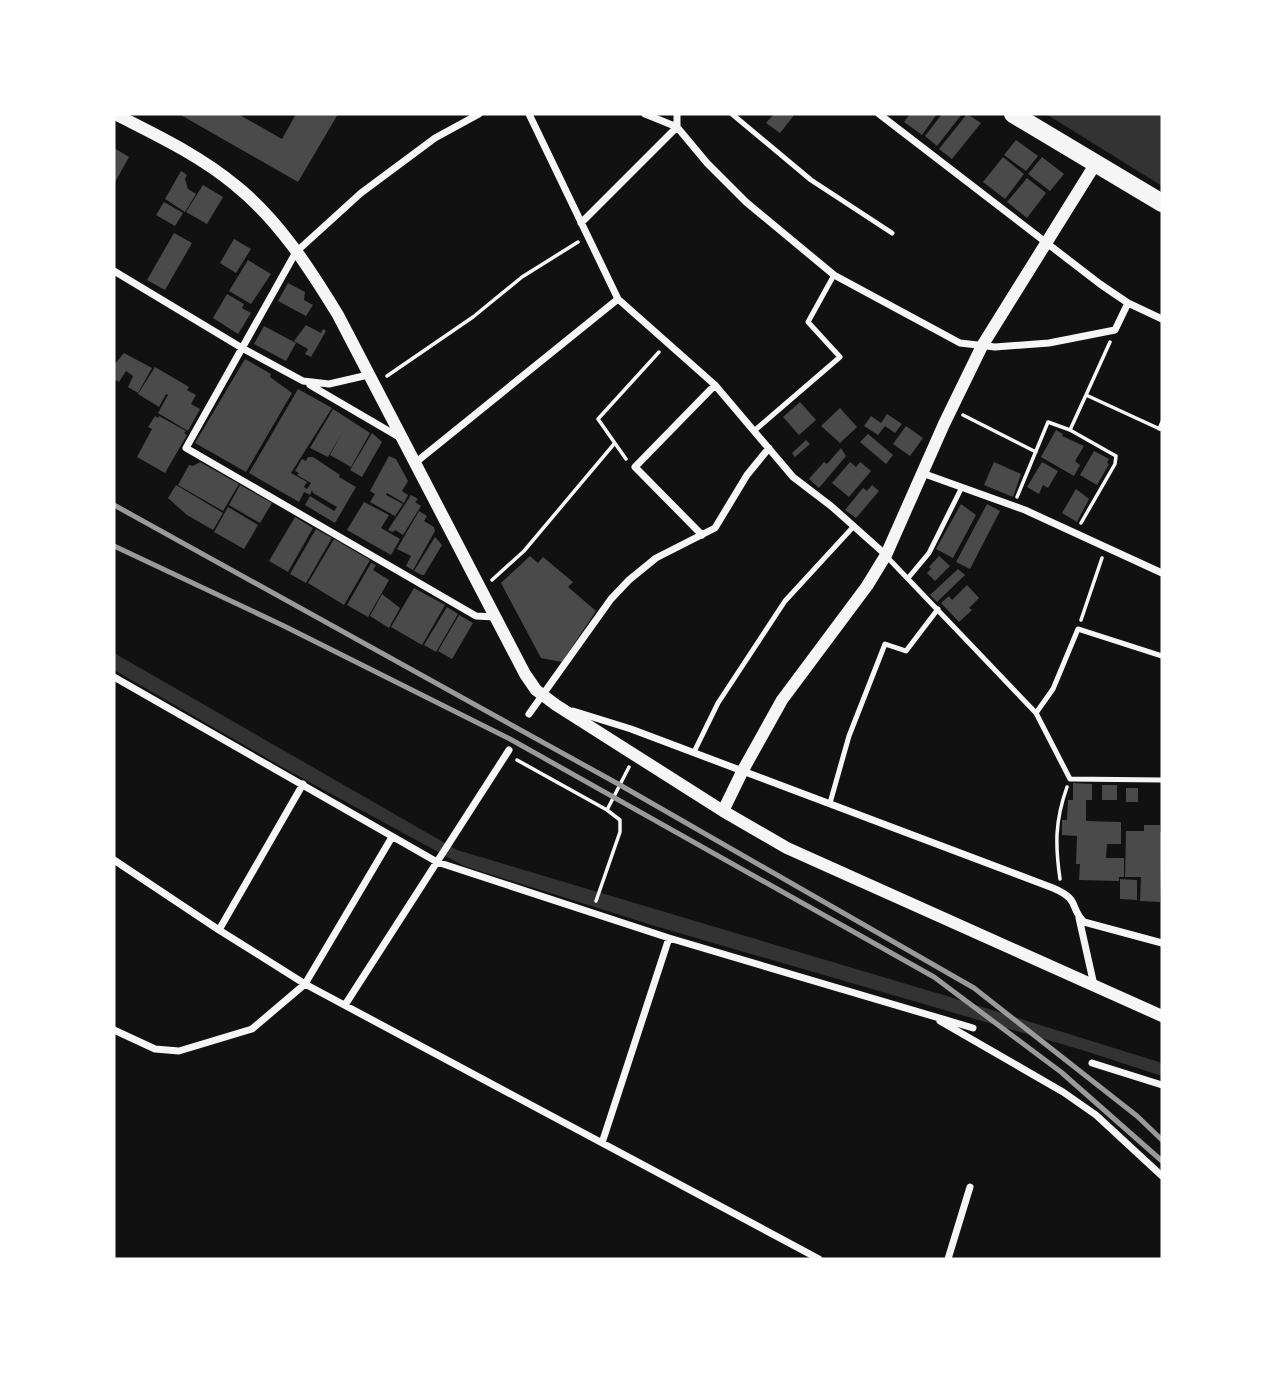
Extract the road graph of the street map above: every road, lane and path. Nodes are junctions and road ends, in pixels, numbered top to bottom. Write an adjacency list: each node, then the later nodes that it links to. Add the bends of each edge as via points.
1 (115, 114): 16 (street, via 237,186)
2 (479, 114): 16 (street, via 435,138 361,193)
3 (528, 114): 12 (street)
4 (645, 114): 9 (street)
5 (677, 114): 9 (street)
6 (732, 114): 13 (lane, via 811,180)
7 (879, 114): 15 (street)
8 (1013, 114): 10 (highway)
9 (677, 127): 12 (street); 18 (street, via 746,202)
10 (1096, 163): 11 (highway); 15 (street)
11 (1162, 203)
12 (581, 223): 14 (street)
13 (892, 233)
14 (588, 236): 19 (street); 26 (path, via 522,277 473,317)
15 (1045, 242): 20 (street); 24 (street)
16 (296, 252): 25 (street); 26 (street, via 338,315)
17 (114, 271): 25 (street)
18 (834, 275): 24 (street, via 960,343); 34 (lane, via 808,322 840,357)
19 (618, 299): 23 (street); 39 (street)
20 (1128, 303): 21 (street); 22 (street)
21 (1162, 319)
22 (1115, 330): 24 (street, via 1049,343); 29 (path)
23 (668, 343): 28 (street); 36 (path, via 598,419)
24 (982, 346): 30 (street)
25 (242, 348): 27 (street); 53 (street, via 186,448 476,616)
26 (371, 380): 27 (street); 35 (street)
27 (303, 381): 35 (street)
28 (715, 385): 34 (street); 40 (street)
29 (1086, 395): 32 (path); 33 (path)
30 (951, 409): 38 (path); 41 (street)
31 (1162, 422): 33 (path)
32 (1070, 430): 38 (path, via 1048,422); 45 (path, via 1116,456)
33 (1160, 430)
34 (754, 431): 37 (street)
35 (401, 439): 39 (street)
36 (614, 444): 40 (path); 51 (path, via 524,551)
37 (769, 448): 44 (street, via 793,477); 46 (street, via 715,528)
38 (1036, 452): 43 (path)
39 (414, 464): 51 (street)
40 (635, 467): 46 (street)
41 (922, 473): 42 (street); 48 (street)
42 (962, 487): 43 (street); 50 (lane, via 929,553)
43 (1013, 506): 45 (street)
44 (854, 526): 48 (street); 62 (lane, via 785,601 718,703)
45 (1074, 534): 47 (street)
46 (702, 535): 57 (street, via 656,558 629,580 595,618)
47 (1105, 549): 49 (street); 54 (path)
48 (886, 555): 50 (lane); 64 (street, via 782,700)
49 (1162, 573)
50 (909, 577): 52 (lane)
51 (481, 591): 53 (street)
52 (938, 609): 59 (lane); 68 (lane, via 906,651 885,644 849,736)
53 (494, 617): 57 (street)
54 (1078, 629): 55 (lane); 59 (lane, via 1053,689)
55 (1162, 656)
56 (114, 677): 67 (street)
57 (542, 695): 58 (street); 60 (street)
58 (556, 705): 62 (street); 63 (street)
59 (1036, 713): 65 (lane)
60 (530, 714)
61 (508, 752): 69 (path); 73 (street)
62 (694, 752): 64 (street)
63 (634, 755): 69 (path); 70 (street)
64 (743, 770): 68 (street); 70 (street)
65 (1070, 779): 66 (lane); 74 (path, via 1056,832)
66 (1162, 780)
67 (303, 783): 71 (street); 77 (street)
68 (830, 803): 74 (street)
69 (607, 810): 75 (path, via 620,820 620,832)
70 (723, 811): 81 (street, via 820,864)
71 (391, 837): 73 (street); 80 (street)
72 (114, 860): 77 (street)
73 (437, 862): 75 (street); 82 (street)
74 (1062, 892): 76 (street, via 1073,900)
75 (593, 912): 78 (street)
76 (1079, 917): 79 (street, via 1096,927); 81 (street)
77 (219, 930): 80 (street)
78 (669, 939): 83 (street); 89 (street)
79 (1162, 943)
80 (305, 984): 82 (street); 86 (street, via 252,1030 178,1051 155,1049)
81 (1094, 986): 84 (street)
82 (345, 1006): 89 (street)
83 (927, 1013): 85 (street); 90 (street, via 1063,1092 1096,1115)
84 (1162, 1016)
85 (973, 1028)
86 (114, 1030)
87 (1092, 1063): 88 (street)
88 (1162, 1085)
89 (602, 1143): 92 (street)
90 (1162, 1176)
91 (970, 1187): 93 (street)
92 (819, 1259)
93 (948, 1259)

